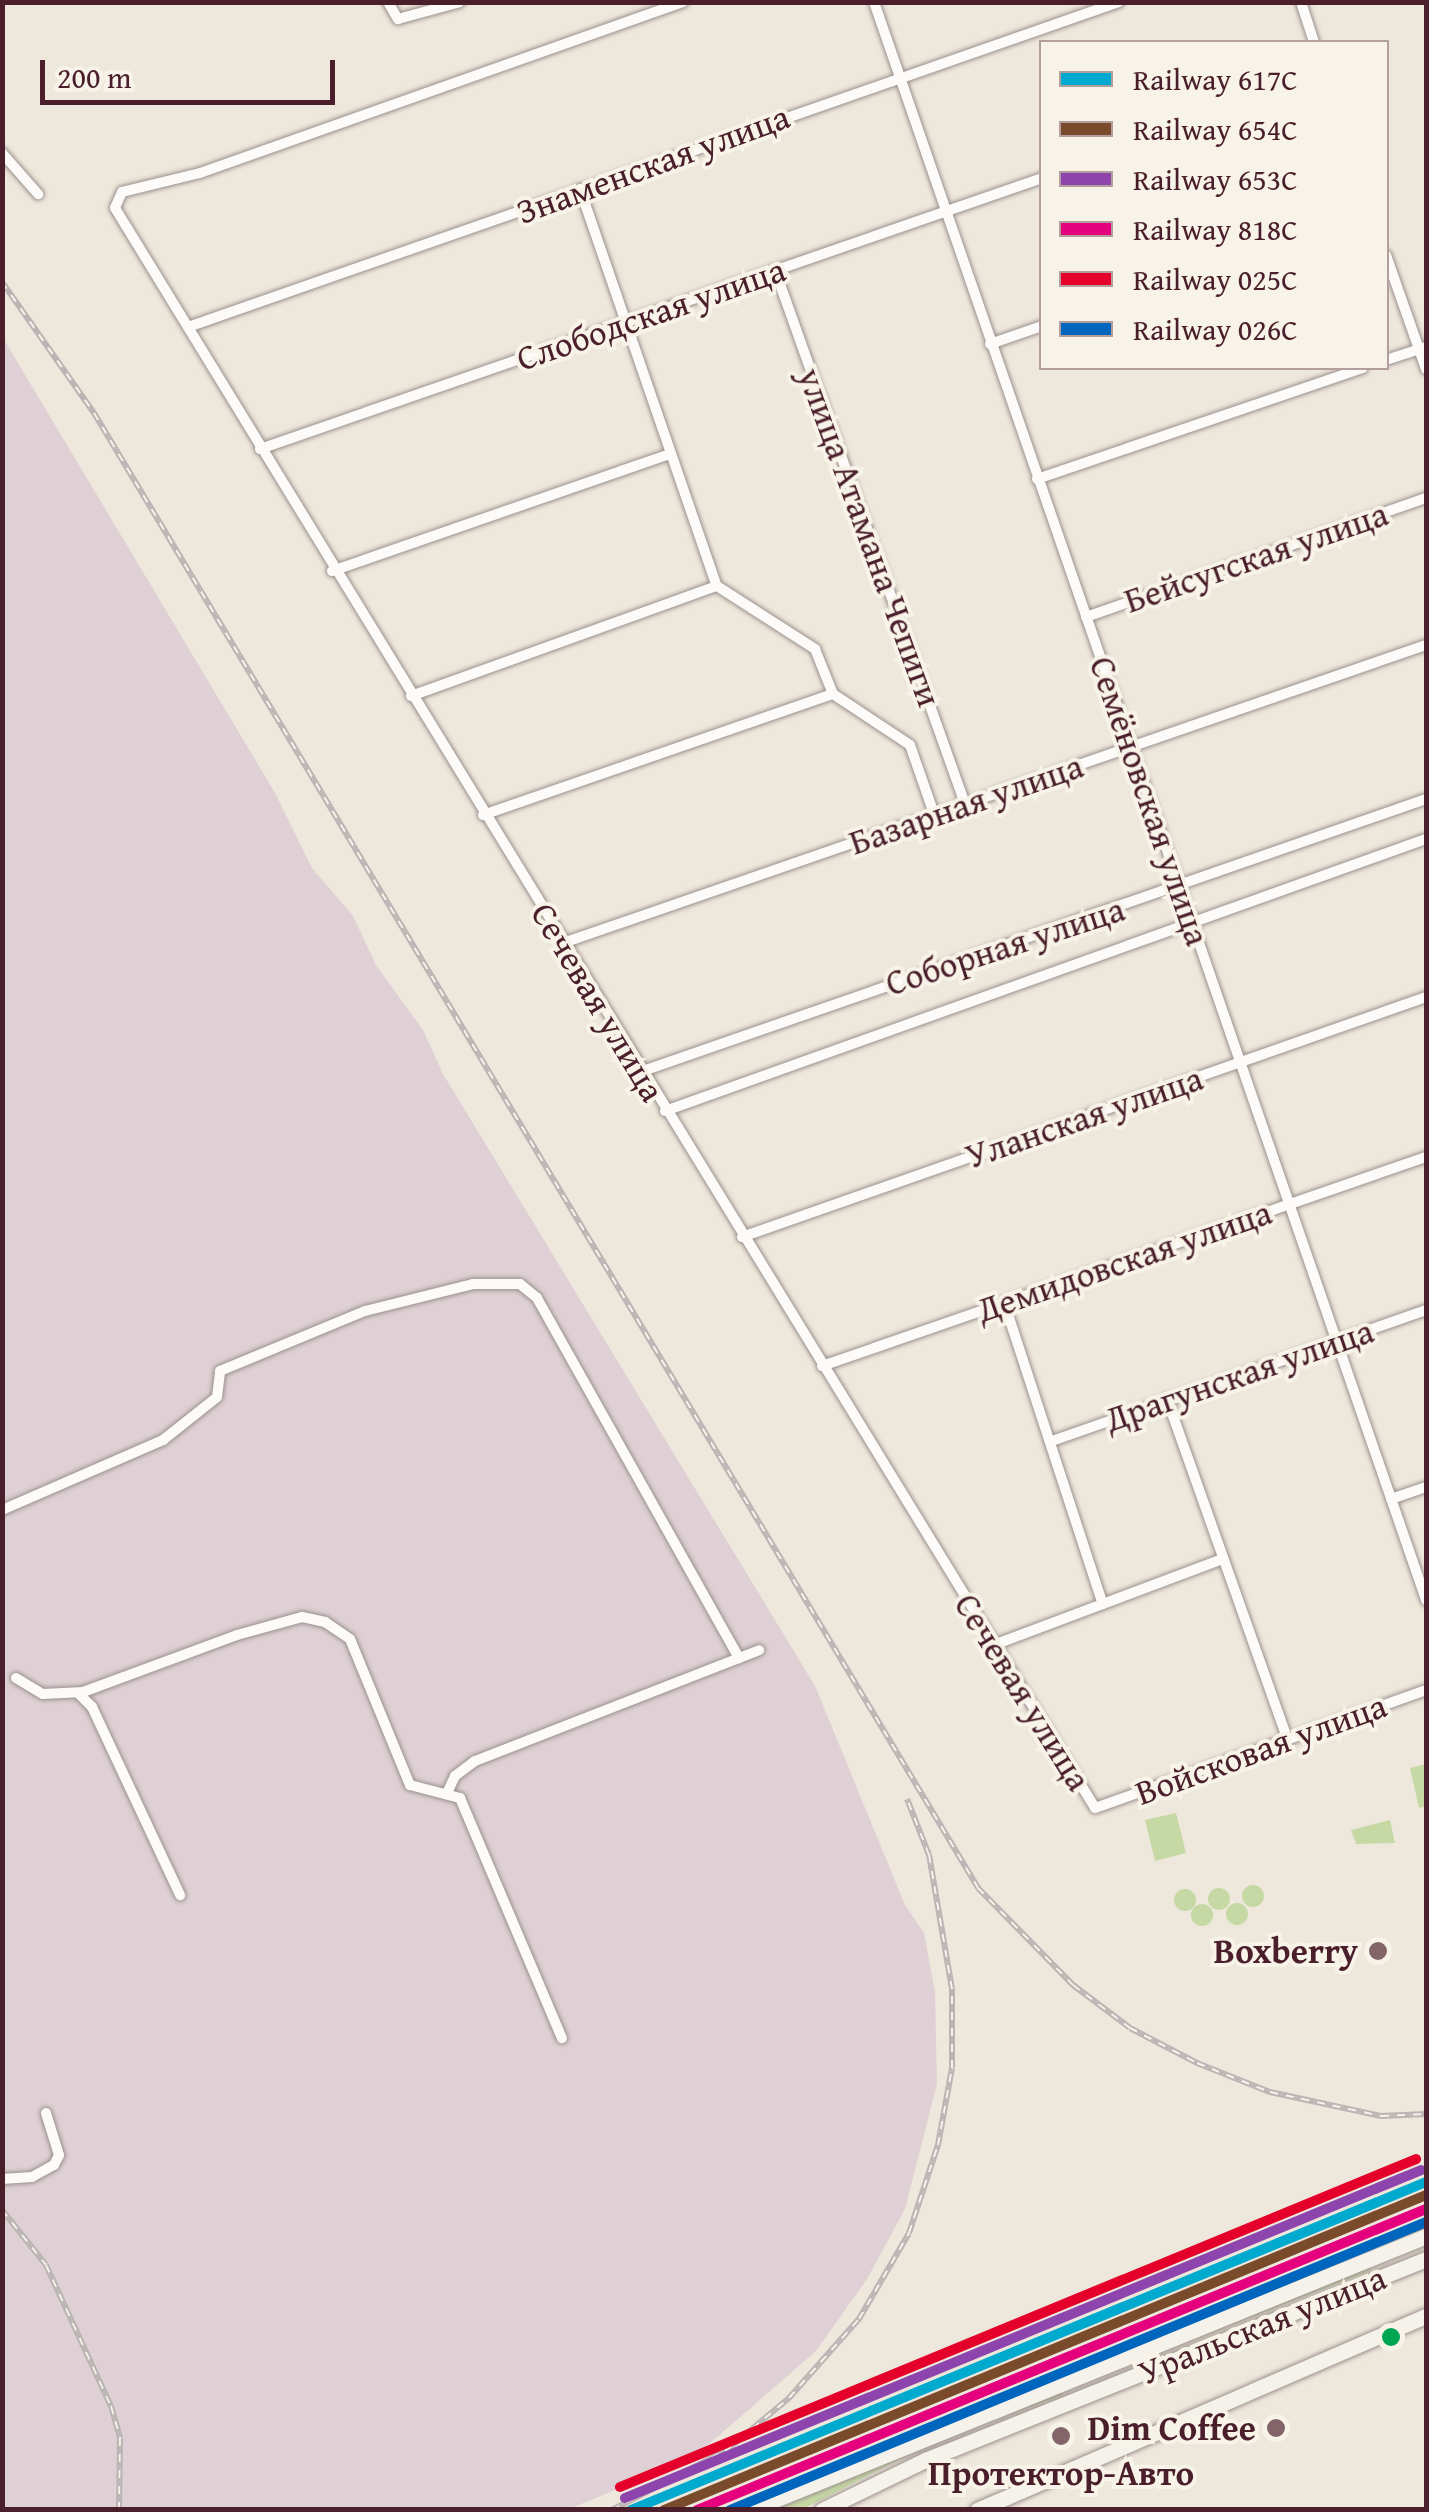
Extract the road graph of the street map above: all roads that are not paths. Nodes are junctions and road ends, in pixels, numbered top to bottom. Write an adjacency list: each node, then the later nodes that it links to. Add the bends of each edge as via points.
1 (388, 2): 2 (street, via 398,19)
2 (460, 2)
3 (683, 2): 17 (street, Сечевая улица, via 200,173 122,192 115,208 121,222)
4 (874, 2): 8 (street, Семёновская улица)
5 (1118, 2): 8 (street, Знаменская улица)
6 (1300, 2): 7 (street)
7 (1313, 40)
8 (898, 77): 11 (street, Знаменская улица); 13 (street, Семёновская улица)
9 (2, 153): 12 (street)
10 (1039, 179): 13 (street, Слободская улица)
11 (580, 188): 16 (street); 17 (street, Знаменская улица)
12 (38, 194)
13 (946, 212): 15 (street, Слободская улица); 19 (street, Семёновская улица)
14 (1389, 263): 20 (street)
15 (775, 270): 16 (street, Слободская улица); 36 (street, улица Атамана Чепиги)
16 (623, 324): 24 (street, Слободская улица); 25 (street)
17 (188, 327): 24 (street, Сечевая улица)
18 (1039, 327): 19 (street)
19 (990, 344): 26 (street, Семёновская улица)
20 (1423, 348): 21 (street); 22 (street)
21 (1389, 359)
22 (1426, 369)
23 (1357, 370): 26 (street)
24 (260, 450): 28 (street, Сечевая улица)
25 (670, 454): 28 (street); 29 (street)
26 (1037, 479): 30 (street, Семёновская улица)
27 (1426, 498): 30 (street, Бейсугская улица)
28 (332, 571): 33 (street, Сечевая улица)
29 (717, 586): 32 (street, via 815,649); 33 (street)
30 (1086, 617): 34 (street, Семёновская улица)
31 (1426, 645): 34 (street, Базарная улица)
32 (833, 694): 37 (street, via 910,745); 38 (street)
33 (411, 696): 38 (street, Сечевая улица)
34 (1134, 747): 36 (street, Базарная улица); 40 (street, Семёновская улица)
35 (1426, 799): 40 (street, Соборная улица)
36 (965, 804): 37 (street, Базарная улица)
37 (934, 814): 42 (street, Базарная улица)
38 (483, 815): 42 (street, Сечевая улица)
39 (1426, 839): 41 (street)
40 (1180, 888): 41 (street, Семёновская улица); 45 (street, Соборная улица)
41 (1191, 921): 44 (street, Семёновская улица); 46 (street)
42 (563, 943): 45 (street, Сечевая улица)
43 (1426, 997): 44 (street, Уланская улица)
44 (1242, 1062): 48 (street, Семёновская улица); 49 (street, Уланская улица)
45 (640, 1072): 46 (street, Сечевая улица)
46 (665, 1111): 49 (street, Сечевая улица)
47 (1426, 1157): 48 (street, Демидовская улица)
48 (1290, 1204): 50 (street, Демидовская улица); 52 (street, Семёновская улица)
49 (742, 1237): 53 (street, Сечевая улица)
50 (1004, 1302): 53 (street, Демидовская улица); 55 (street)
51 (1426, 1310): 52 (street, Драгунская улица)
52 (1337, 1341): 54 (street, Драгунская улица); 57 (street, Семёновская улица)
53 (822, 1366): 62 (street, Сечевая улица)
54 (1167, 1399): 55 (street, Драгунская улица); 59 (street)
55 (1052, 1441): 61 (street)
56 (1426, 1487): 57 (street)
57 (1391, 1499): 60 (street, Семёновская улица)
58 (2, 1510): 64 (street, via 163,1440 218,1397 220,1371 365,1311 473,1284 520,1284 537,1298)
59 (1224, 1559): 61 (street); 68 (street)
60 (1426, 1600)
61 (1103, 1604): 62 (street)
62 (992, 1646): 70 (street, Сечевая улица)
63 (759, 1650): 64 (street)
64 (739, 1658): 69 (street, via 474,1762)
65 (16, 1678): 67 (street, via 43,1694)
66 (1426, 1690): 68 (street, Войсковая улица)
67 (78, 1693): 69 (street, via 237,1635 302,1617 326,1622 350,1639 410,1785); 71 (street, via 92,1707)
68 (1288, 1740): 70 (street, Войсковая улица)
69 (448, 1791): 72 (street, via 474,1823)
70 (1095, 1808)
71 (180, 1895)
72 (562, 2038)
73 (46, 2114): 74 (street, via 59,2155 54,2165 32,2177)
74 (2, 2179)
75 (1426, 2236): 78 (main road, Уральская улица)
76 (1426, 2259): 79 (main road, Уральская улица)
77 (1426, 2316): 82 (main road, Уральская улица)
78 (918, 2442): 79 (main road); 80 (main road, Уральская улица)
79 (925, 2460): 81 (main road, Уральская улица)
80 (750, 2510)
81 (822, 2510)
82 (977, 2510)

